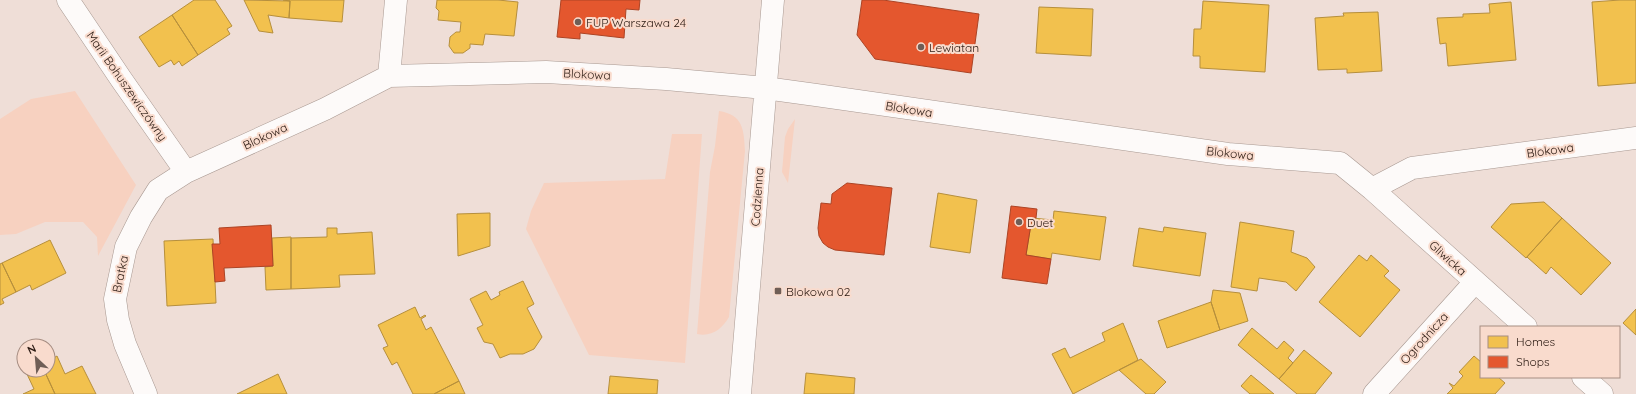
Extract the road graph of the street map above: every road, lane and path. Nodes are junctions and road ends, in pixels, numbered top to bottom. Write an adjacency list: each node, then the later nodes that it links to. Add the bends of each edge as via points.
1 (68, 0): 7 (street, Marii Bohuszewiczówny)
2 (396, 0): 4 (street)
3 (773, 0): 5 (street, Codzienna)
4 (389, 76): 5 (street, Blokowa, via 546,72); 7 (street, Blokowa, via 325,109)
5 (765, 88): 8 (street, Blokowa, via 1228,154 1340,164); 13 (street, Codzienna)
6 (1636, 138): 8 (street, Blokowa, via 1412,168)
7 (186, 172): 12 (street, Bratka, via 158,190 141,217 126,247 115,299 125,344)
8 (1372, 189): 9 (street, Gliwicka)
9 (1474, 282): 10 (street, Gliwicka); 14 (street, Ogrodnicza)
10 (1525, 326)
11 (1584, 378): 15 (street)
12 (146, 394)
13 (740, 394)
14 (1374, 394)
15 (1602, 394)

